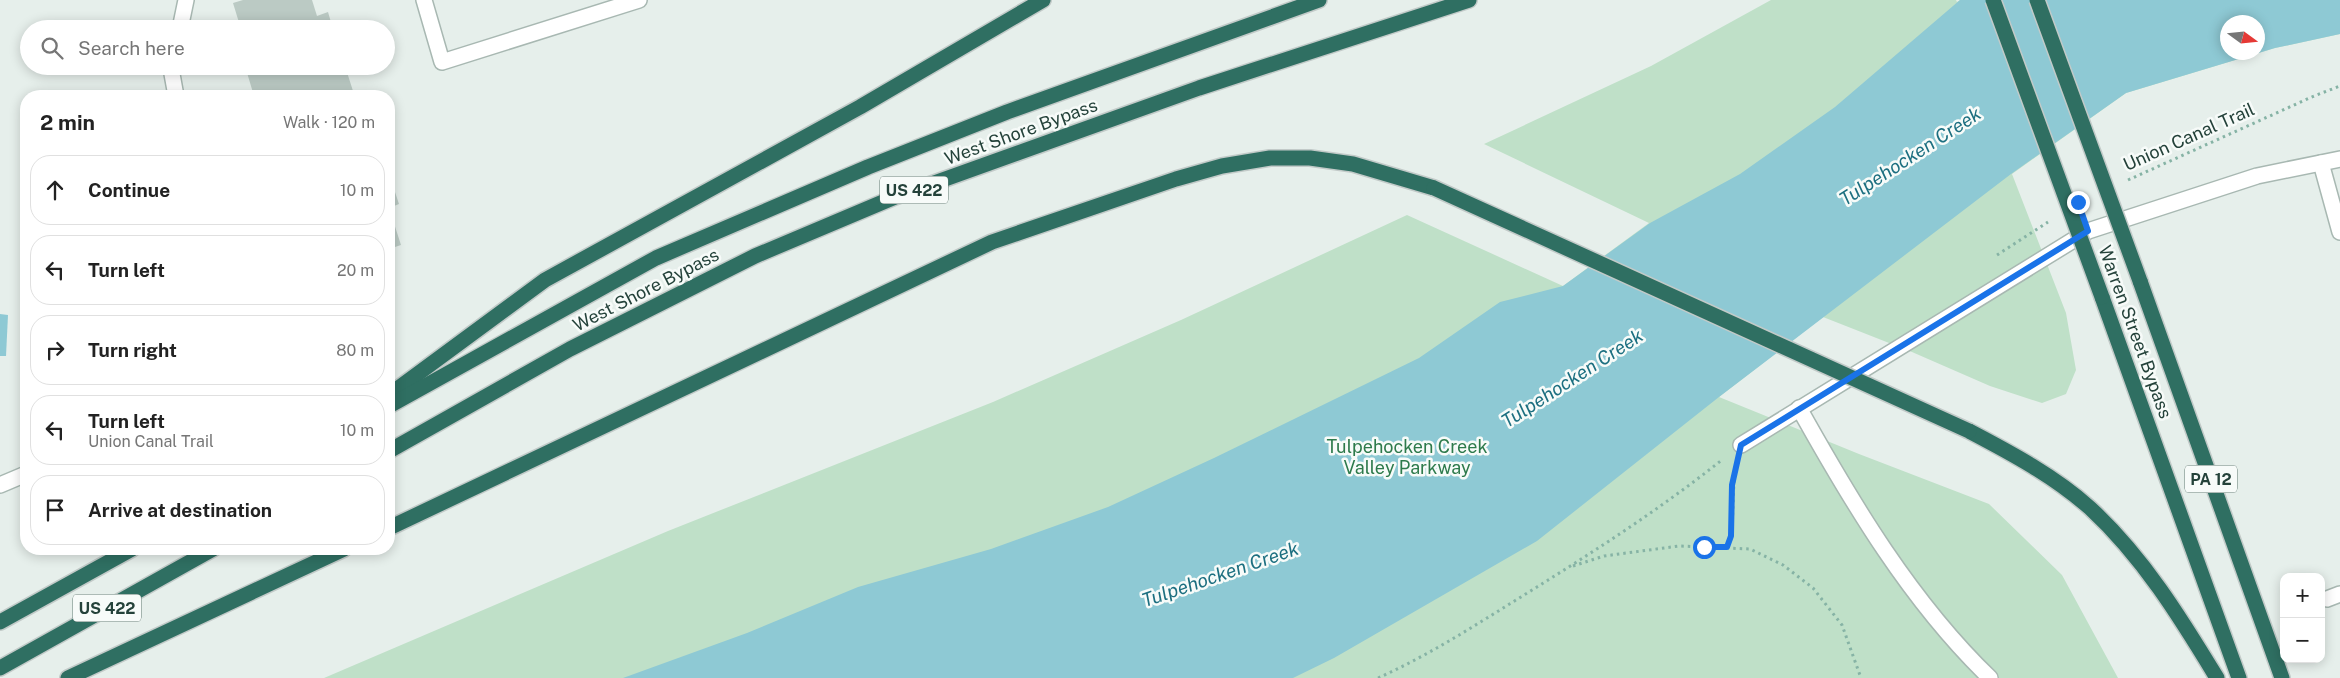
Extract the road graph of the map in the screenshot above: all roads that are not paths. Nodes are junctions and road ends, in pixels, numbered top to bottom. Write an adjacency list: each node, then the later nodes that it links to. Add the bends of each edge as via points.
1 (186, 0): 9 (street)
2 (424, 0): 3 (street, via 442,62)
3 (640, 0)
4 (1042, 0): 15 (highway, via 860,107 545,280)
5 (1319, 0): 16 (highway, West Shore Bypass, via 1007,112 868,167 656,258)
6 (1469, 0): 19 (highway, West Shore Bypass / US 422, via 1199,88 886,201 747,260 570,350)
7 (1993, 0): 31 (highway, Warren Street Bypass / PA 12, bridge)
8 (2037, 0): 32 (highway, Warren Street Bypass / PA 12, bridge)
9 (182, 20)
10 (172, 75): 11 (street)
11 (175, 90)
12 (2340, 159): 13 (street)
13 (2321, 163): 14 (street); 17 (street, via 2257,176 2088,231)
14 (2340, 232)
15 (395, 391)
16 (395, 403)
17 (1798, 408): 18 (street); 29 (street, via 1911,586 1946,632)
18 (1741, 445)
19 (395, 448)
20 (20, 477): 21 (street)
21 (0, 485)
22 (395, 525): 30 (highway, bridge, via 992,242 1222,166 1270,158 1310,158 1353,164 1434,188 1969,430 2012,453 2090,508 2114,532 2156,582)
23 (121, 555): 26 (highway, US 422)
24 (202, 555): 27 (highway, US 422)
25 (331, 555): 28 (highway)
26 (0, 622)
27 (0, 668)
28 (68, 678)
29 (1990, 678)
30 (2217, 678)
31 (2239, 678)
32 (2282, 678)

